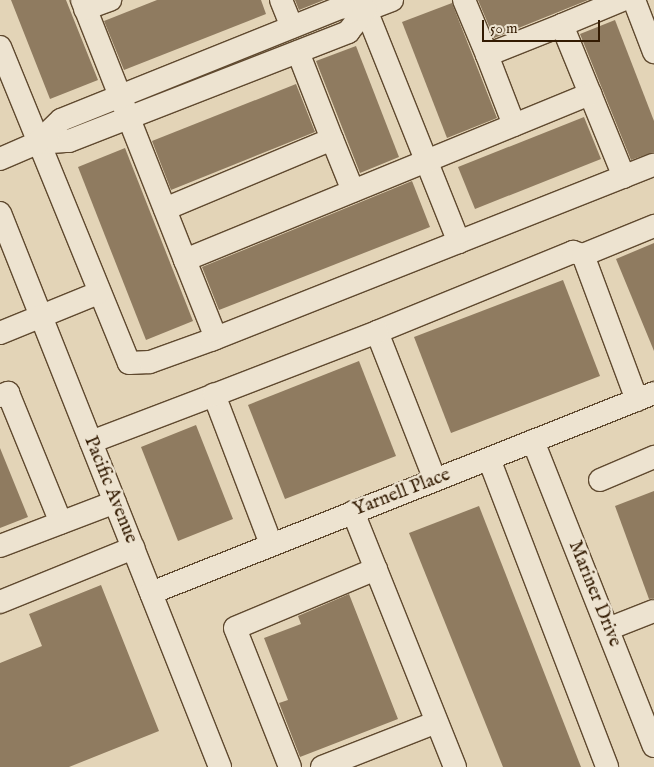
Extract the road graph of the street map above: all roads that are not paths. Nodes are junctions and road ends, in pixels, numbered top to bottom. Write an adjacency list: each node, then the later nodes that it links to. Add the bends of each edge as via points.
1 (110, 0): 7 (street)
2 (281, 0): 10 (street)
3 (392, 0): 8 (street)
4 (464, 0): 14 (street)
5 (622, 0): 9 (street)
6 (634, 0): 12 (street)
7 (84, 4): 16 (street)
8 (364, 5): 10 (street, via 342,7); 13 (street, via 348,32); 22 (street)
9 (562, 25): 14 (street); 15 (street)
10 (288, 29): 13 (street); 16 (street)
11 (0, 47): 20 (street)
12 (654, 52)
13 (296, 53): 17 (street); 19 (street)
14 (486, 55): 18 (street)
15 (590, 94): 18 (street); 24 (street)
16 (120, 96): 17 (street); 20 (street, via 61,120)
17 (129, 118): 20 (street, via 69,141); 26 (street)
18 (514, 125): 22 (street)
19 (332, 139): 25 (street); 26 (street)
20 (38, 143): 21 (street); 32 (street)
21 (0, 159)
22 (426, 161): 25 (street); 29 (street)
23 (654, 165): 24 (street)
24 (624, 177): 29 (street)
25 (353, 191): 31 (street)
26 (165, 209): 31 (street)
27 (0, 213): 33 (street, Pacific Avenue)
28 (654, 226): 30 (street)
29 (459, 242): 36 (street)
30 (583, 255): 34 (street, via 573,252); 39 (street)
31 (185, 260): 36 (street)
32 (98, 292): 33 (street); 36 (street, via 129,363 150,362)
33 (41, 317): 35 (street); 41 (street, Pacific Avenue)
34 (377, 332): 37 (street); 44 (street)
35 (0, 333)
36 (216, 338)
37 (214, 395): 41 (street); 49 (street)
38 (0, 396): 48 (street, via 8,393)
39 (646, 396): 40 (street, Yarnell Place)
40 (533, 441): 43 (street, Yarnell Place); 56 (street, Mariner Drive)
41 (91, 442): 46 (street, Pacific Avenue)
42 (654, 457): 45 (street)
43 (488, 459): 44 (street, Yarnell Place); 63 (street)
44 (435, 480): 47 (street, Yarnell Place)
45 (600, 480)
46 (115, 502): 48 (street); 51 (street, Pacific Avenue)
47 (353, 512): 49 (street, Yarnell Place); 52 (street)
48 (61, 523): 50 (street)
49 (271, 544): 53 (street, Yarnell Place)
50 (0, 546)
51 (133, 548): 53 (street, Pacific Avenue); 54 (street)
52 (376, 568): 57 (street); 60 (street, via 235,628)
53 (151, 593): 59 (street, Pacific Avenue)
54 (0, 602)
55 (654, 611): 56 (street)
56 (608, 629): 58 (street, Mariner Drive)
57 (437, 722): 61 (street); 62 (street)
58 (654, 746)
59 (220, 767)
60 (290, 767)
61 (322, 767)
62 (455, 767)
63 (607, 767)

